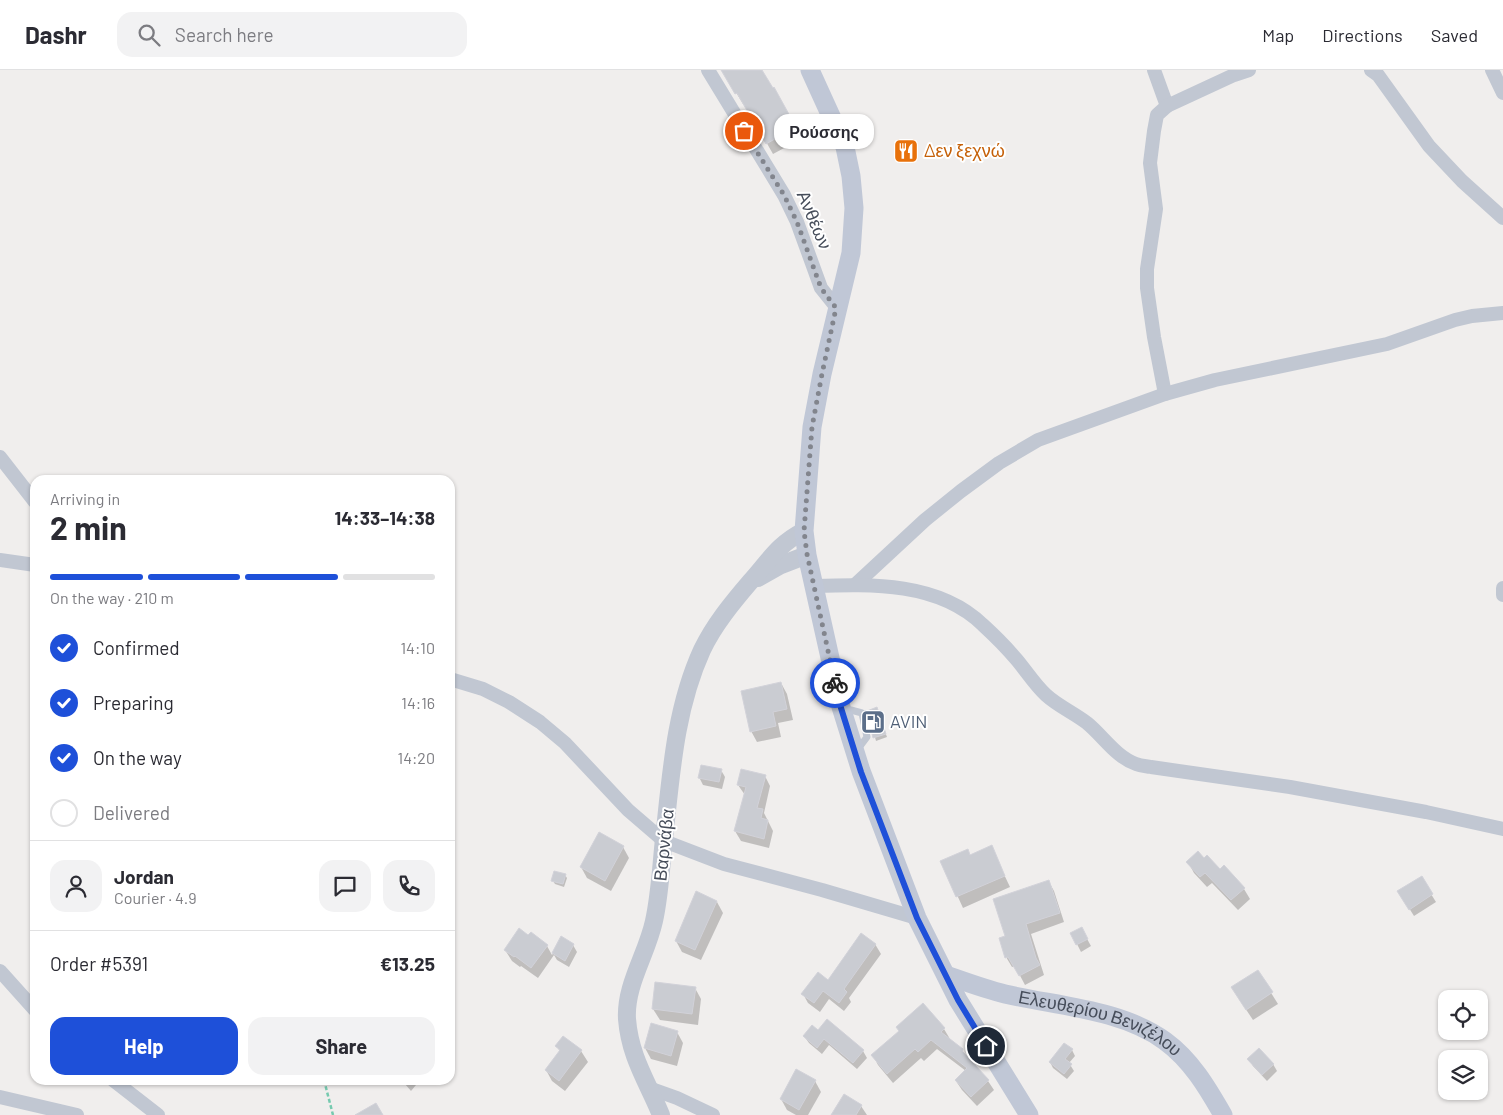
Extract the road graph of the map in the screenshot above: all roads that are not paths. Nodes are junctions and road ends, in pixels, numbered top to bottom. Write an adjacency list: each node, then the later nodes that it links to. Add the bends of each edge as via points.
1 (708, 70): 10 (street, Ανθέων, via 784,195 821,288)
2 (810, 70): 10 (main road, via 845,147 853,192 850,254)
3 (1154, 70): 8 (street)
4 (1249, 70): 8 (street)
5 (1371, 70): 9 (street, via 1378,75 1429,146)
6 (1492, 70): 7 (street)
7 (1503, 93)
8 (1167, 106): 12 (street, via 1157,115 1154,131 1150,164 1156,209 1147,269 1152,327)
9 (1503, 218)
10 (836, 308): 15 (main road, via 812,427)
11 (1503, 313): 12 (street, via 1455,320 1387,344 1215,380)
12 (1165, 394): 20 (street, via 1038,440 999,463 925,520)
13 (0, 457): 14 (street)
14 (30, 496)
15 (804, 531): 16 (main road); 19 (street, Βαρνάβα, via 774,552)
16 (807, 554): 19 (street, Βαρνάβα, via 781,564); 21 (main road)
17 (0, 560): 18 (street)
18 (30, 564)
19 (749, 583): 28 (street, Βαρνάβα, via 726,612 696,667 674,748)
20 (856, 584): 21 (street); 27 (street, via 927,593 962,609 1012,654 1047,697 1088,724 1135,764 1290,787)
21 (814, 586): 29 (main road, via 841,708 861,772)
22 (1503, 588): 23 (street)
23 (1503, 596)
24 (455, 681): 28 (street, via 483,689 540,722 565,743 628,810)
25 (851, 710): 26 (lane, via 862,712 868,737)
26 (861, 745)
27 (1503, 829)
28 (664, 841): 29 (street, via 724,864); 34 (street, Βαρνάβα, via 654,923 631,988 627,1016 636,1063)
29 (917, 918): 31 (main road)
30 (0, 971): 32 (street)
31 (946, 975): 40 (main road); 41 (main road, Ελευθερίου Βενιζέλου, via 1004,994 1110,1016 1148,1031 1164,1040 1194,1068)
32 (30, 1004)
33 (119, 1085): 37 (street)
34 (649, 1088): 38 (street, Βαρνάβα); 39 (street)
35 (0, 1097): 36 (street)
36 (78, 1115)
37 (158, 1115)
38 (661, 1115)
39 (714, 1115)
40 (1029, 1115)
41 (1224, 1115)

